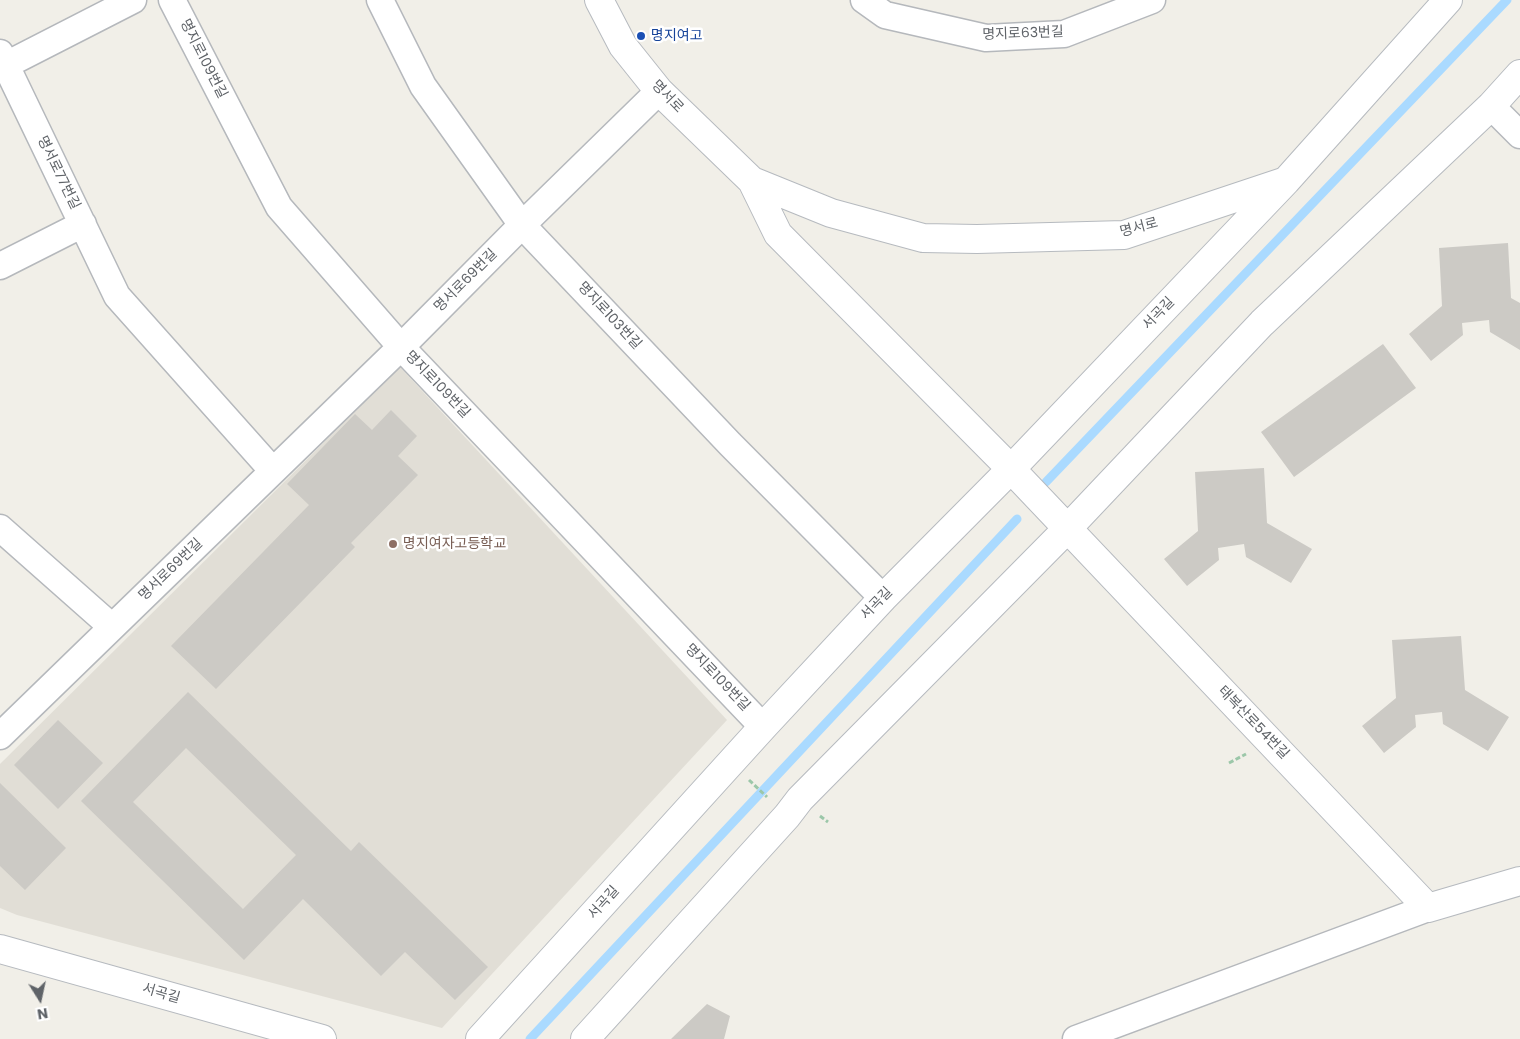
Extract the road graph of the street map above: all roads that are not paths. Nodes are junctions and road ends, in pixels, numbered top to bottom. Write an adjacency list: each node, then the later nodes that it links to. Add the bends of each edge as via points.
1 (133, 0): 8 (street, 명서로77번길)
2 (172, 0): 18 (street, 명지로109번길, via 279,207)
3 (380, 0): 16 (street, 명지로103번길, via 423,86)
4 (599, 0): 10 (street, 명서로, via 622,46)
5 (864, 0): 6 (street, 명지로63번길, via 885,16 986,38 1064,34)
6 (1152, 0)
7 (1448, 0): 14 (street, 명서로)
8 (2, 62): 15 (street, 명서로77번길)
9 (1520, 74): 11 (street)
10 (659, 91): 13 (street, 명서로); 16 (street, 명서로69번길)
11 (1491, 106): 12 (street); 22 (street, via 1262,323)
12 (1520, 135)
13 (752, 181): 14 (street, 명서로, via 831,213 923,238 977,239 1124,235); 19 (street, 명서로, via 778,234)
14 (1286, 181): 19 (street, 서곡길)
15 (83, 224): 17 (street, 명서로77번길); 20 (street, via 117,296)
16 (522, 224): 18 (street, 명서로69번길); 23 (street, 명지로103번길, via 730,444)
17 (0, 266)
18 (401, 347): 20 (street, 명서로69번길); 25 (street, 명지로109번길)
19 (1011, 469): 22 (street, 태복산로54번길); 23 (street, 서곡길)
20 (273, 471): 24 (street, 명서로69번길)
21 (0, 528): 24 (street)
22 (1068, 528): 28 (street, 태복산로54번길); 32 (street, via 800,799)
23 (883, 598): 25 (street, 서곡길)
24 (112, 627): 26 (street, 명서로69번길)
25 (763, 726): 31 (street, 서곡길)
26 (0, 736)
27 (1520, 881): 28 (street)
28 (1428, 908): 33 (street)
29 (0, 949): 30 (street, 서곡길)
30 (322, 1039)
31 (480, 1039)
32 (585, 1039)
33 (1076, 1039)

